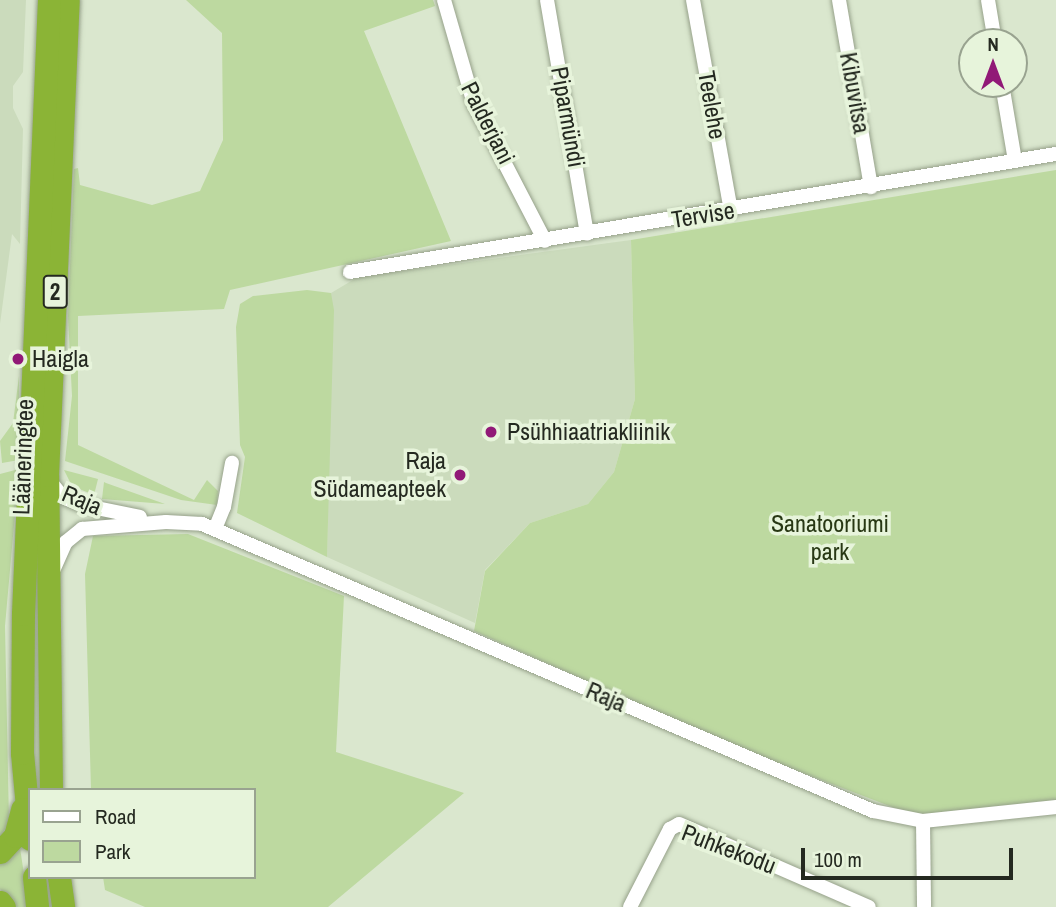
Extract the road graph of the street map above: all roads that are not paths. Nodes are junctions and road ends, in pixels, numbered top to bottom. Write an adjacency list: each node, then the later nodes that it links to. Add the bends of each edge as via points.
1 (49, 0): 23 (highway, Lääneringtee / 2, via 23,614)
2 (68, 0): 18 (highway, Lääneringtee / 2)
3 (444, 0): 15 (street, Palderjani, via 474,104)
4 (547, 0): 14 (street, Piparmündi)
5 (693, 0): 13 (street, Teelehe)
6 (839, 0): 12 (street, Kibuvitsa)
7 (988, 0): 8 (street)
8 (993, 28)
9 (1004, 98): 11 (street)
10 (1056, 154): 11 (street, Tervise)
11 (1015, 161): 12 (street, Tervise)
12 (871, 187): 13 (street, Tervise)
13 (731, 211): 14 (street, Tervise)
14 (587, 234): 15 (street, Tervise)
15 (545, 241): 16 (street, Tervise)
16 (350, 272)
17 (232, 463): 20 (street)
18 (47, 475): 19 (street, Raja, via 56,491 82,505); 21 (highway, Lääneringtee / 2)
19 (166, 522): 20 (street, Raja); 21 (street, Raja, via 82,529 66,542)
20 (215, 529): 26 (street, Raja, via 873,811)
21 (47, 584): 22 (highway, Lääneringtee / 2)
22 (51, 788)
23 (25, 795): 25 (highway, Lääneringtee / 2); 27 (highway, via 19,828)
24 (1056, 807): 26 (street, Raja)
25 (28, 821)
26 (923, 821): 36 (street)
27 (0, 852)
28 (34, 879): 32 (highway)
29 (59, 879): 33 (highway)
30 (0, 902): 31 (highway)
31 (4, 907)
32 (37, 907)
33 (63, 907)
34 (630, 907): 35 (street, Puhkekodu, via 670,829 679,824)
35 (869, 907)
36 (924, 907)

